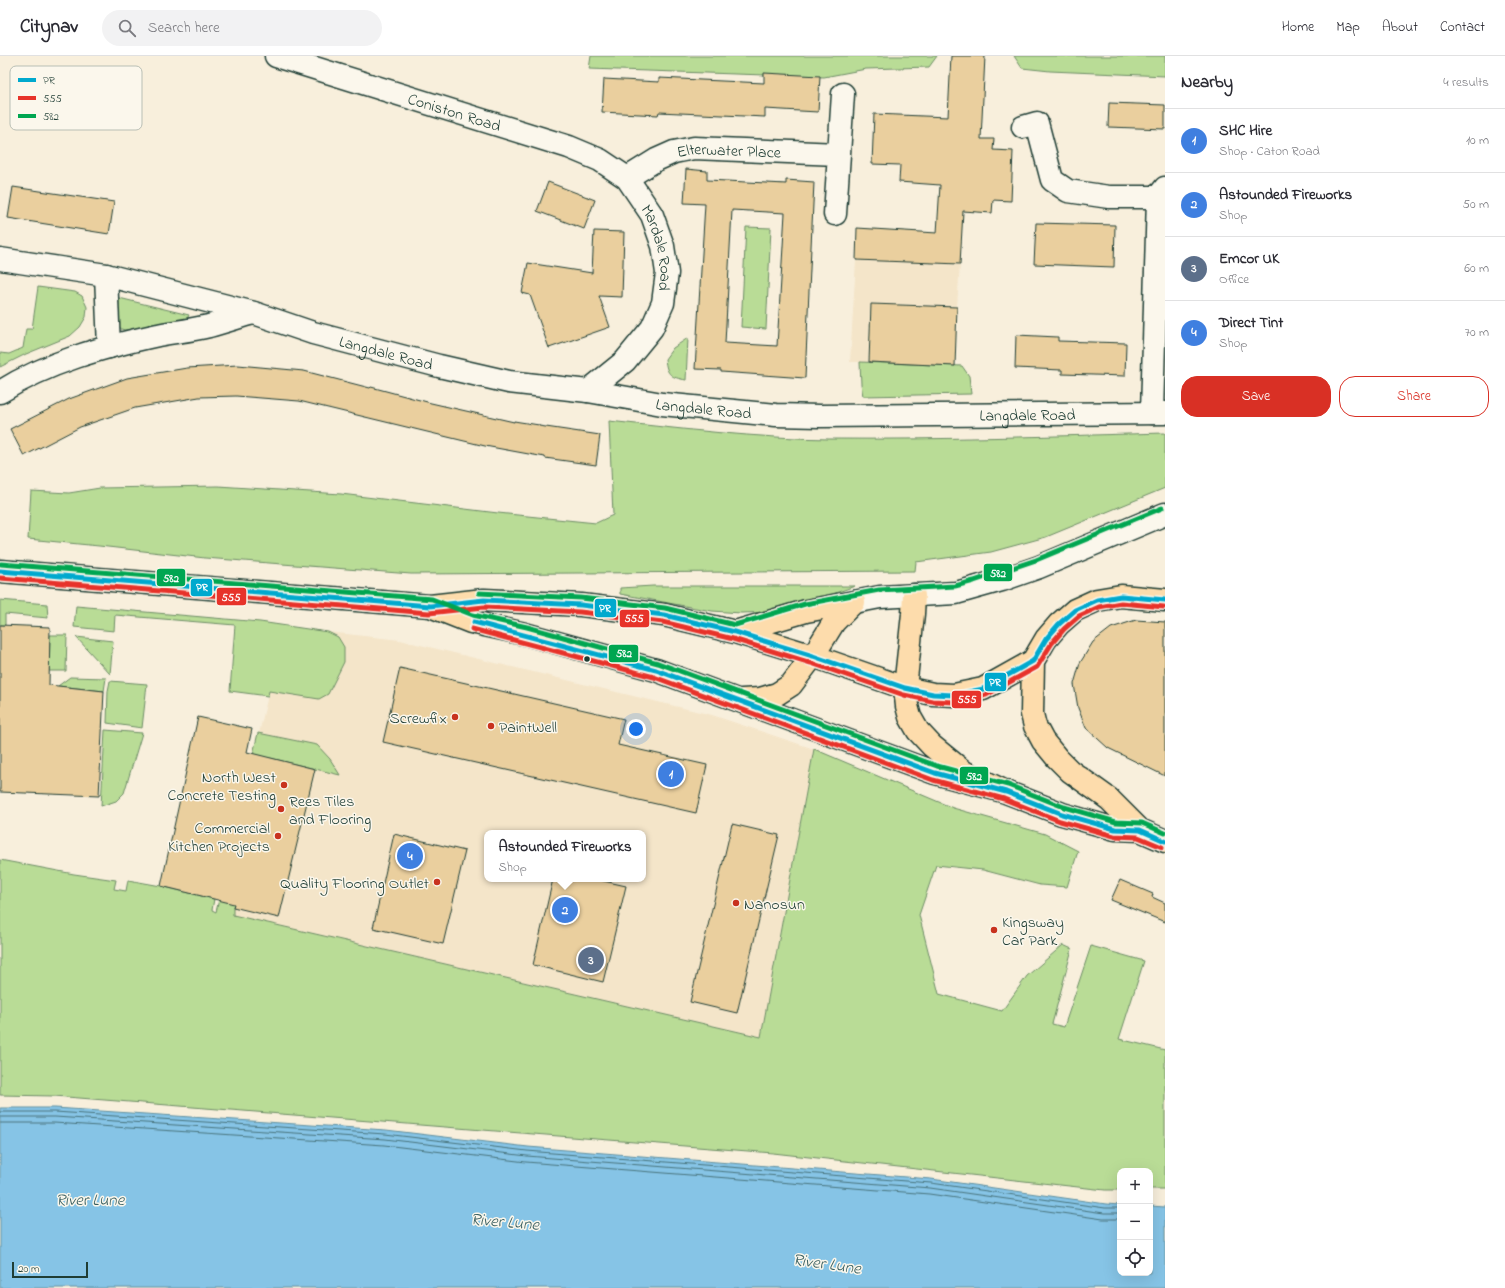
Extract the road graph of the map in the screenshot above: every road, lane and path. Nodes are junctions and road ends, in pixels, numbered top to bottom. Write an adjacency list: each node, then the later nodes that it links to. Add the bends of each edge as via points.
1 (276, 56): 5 (street, Coniston Road, via 569,147 600,160)
2 (843, 94): 4 (street)
3 (1023, 127): 6 (street, via 1037,123 1052,180 1068,191 1109,197)
4 (838, 154): 5 (street, Elterwater Place, via 694,148 674,152 656,160); 7 (street)
5 (627, 178): 12 (street, Mardale Road, via 652,215 663,246 667,273 663,303 652,328 626,361)
6 (1162, 192): 14 (street)
7 (835, 214)
8 (0, 259): 9 (street, Langdale Road)
9 (106, 275): 10 (street, Langdale Road); 11 (street)
10 (254, 313): 11 (street, via 209,326); 12 (street, Langdale Road, via 313,333 439,366 509,382)
11 (109, 347): 13 (street, via 51,365)
12 (588, 391): 14 (street, Langdale Road, via 662,404 784,415)
13 (0, 392)
14 (1158, 413)
15 (1165, 514): 17 (street, via 1040,567 1002,580 956,593)
16 (0, 571): 20 (main road)
17 (914, 595): 19 (street); 24 (main road)
18 (1165, 600): 23 (main road, via 1121,596 1097,600 1075,610 1046,638)
19 (854, 602): 21 (main road); 22 (main road, via 834,622)
20 (430, 606): 21 (main road, via 484,600 581,605 664,615); 25 (main road, via 471,622 553,641 656,670)
21 (734, 632): 22 (main road)
22 (813, 656): 24 (main road); 25 (main road, via 791,685 777,694 760,699)
23 (1033, 661): 24 (main road, via 983,689 954,695); 27 (main road, via 1032,714 1043,741 1070,771 1109,799)
24 (905, 688): 26 (main road, via 910,717 918,732 948,761 964,772)
25 (736, 700): 26 (main road, via 935,773)
26 (1006, 792): 27 (main road, via 1062,814 1115,829)
27 (1140, 830): 28 (main road)
28 (1165, 841)

